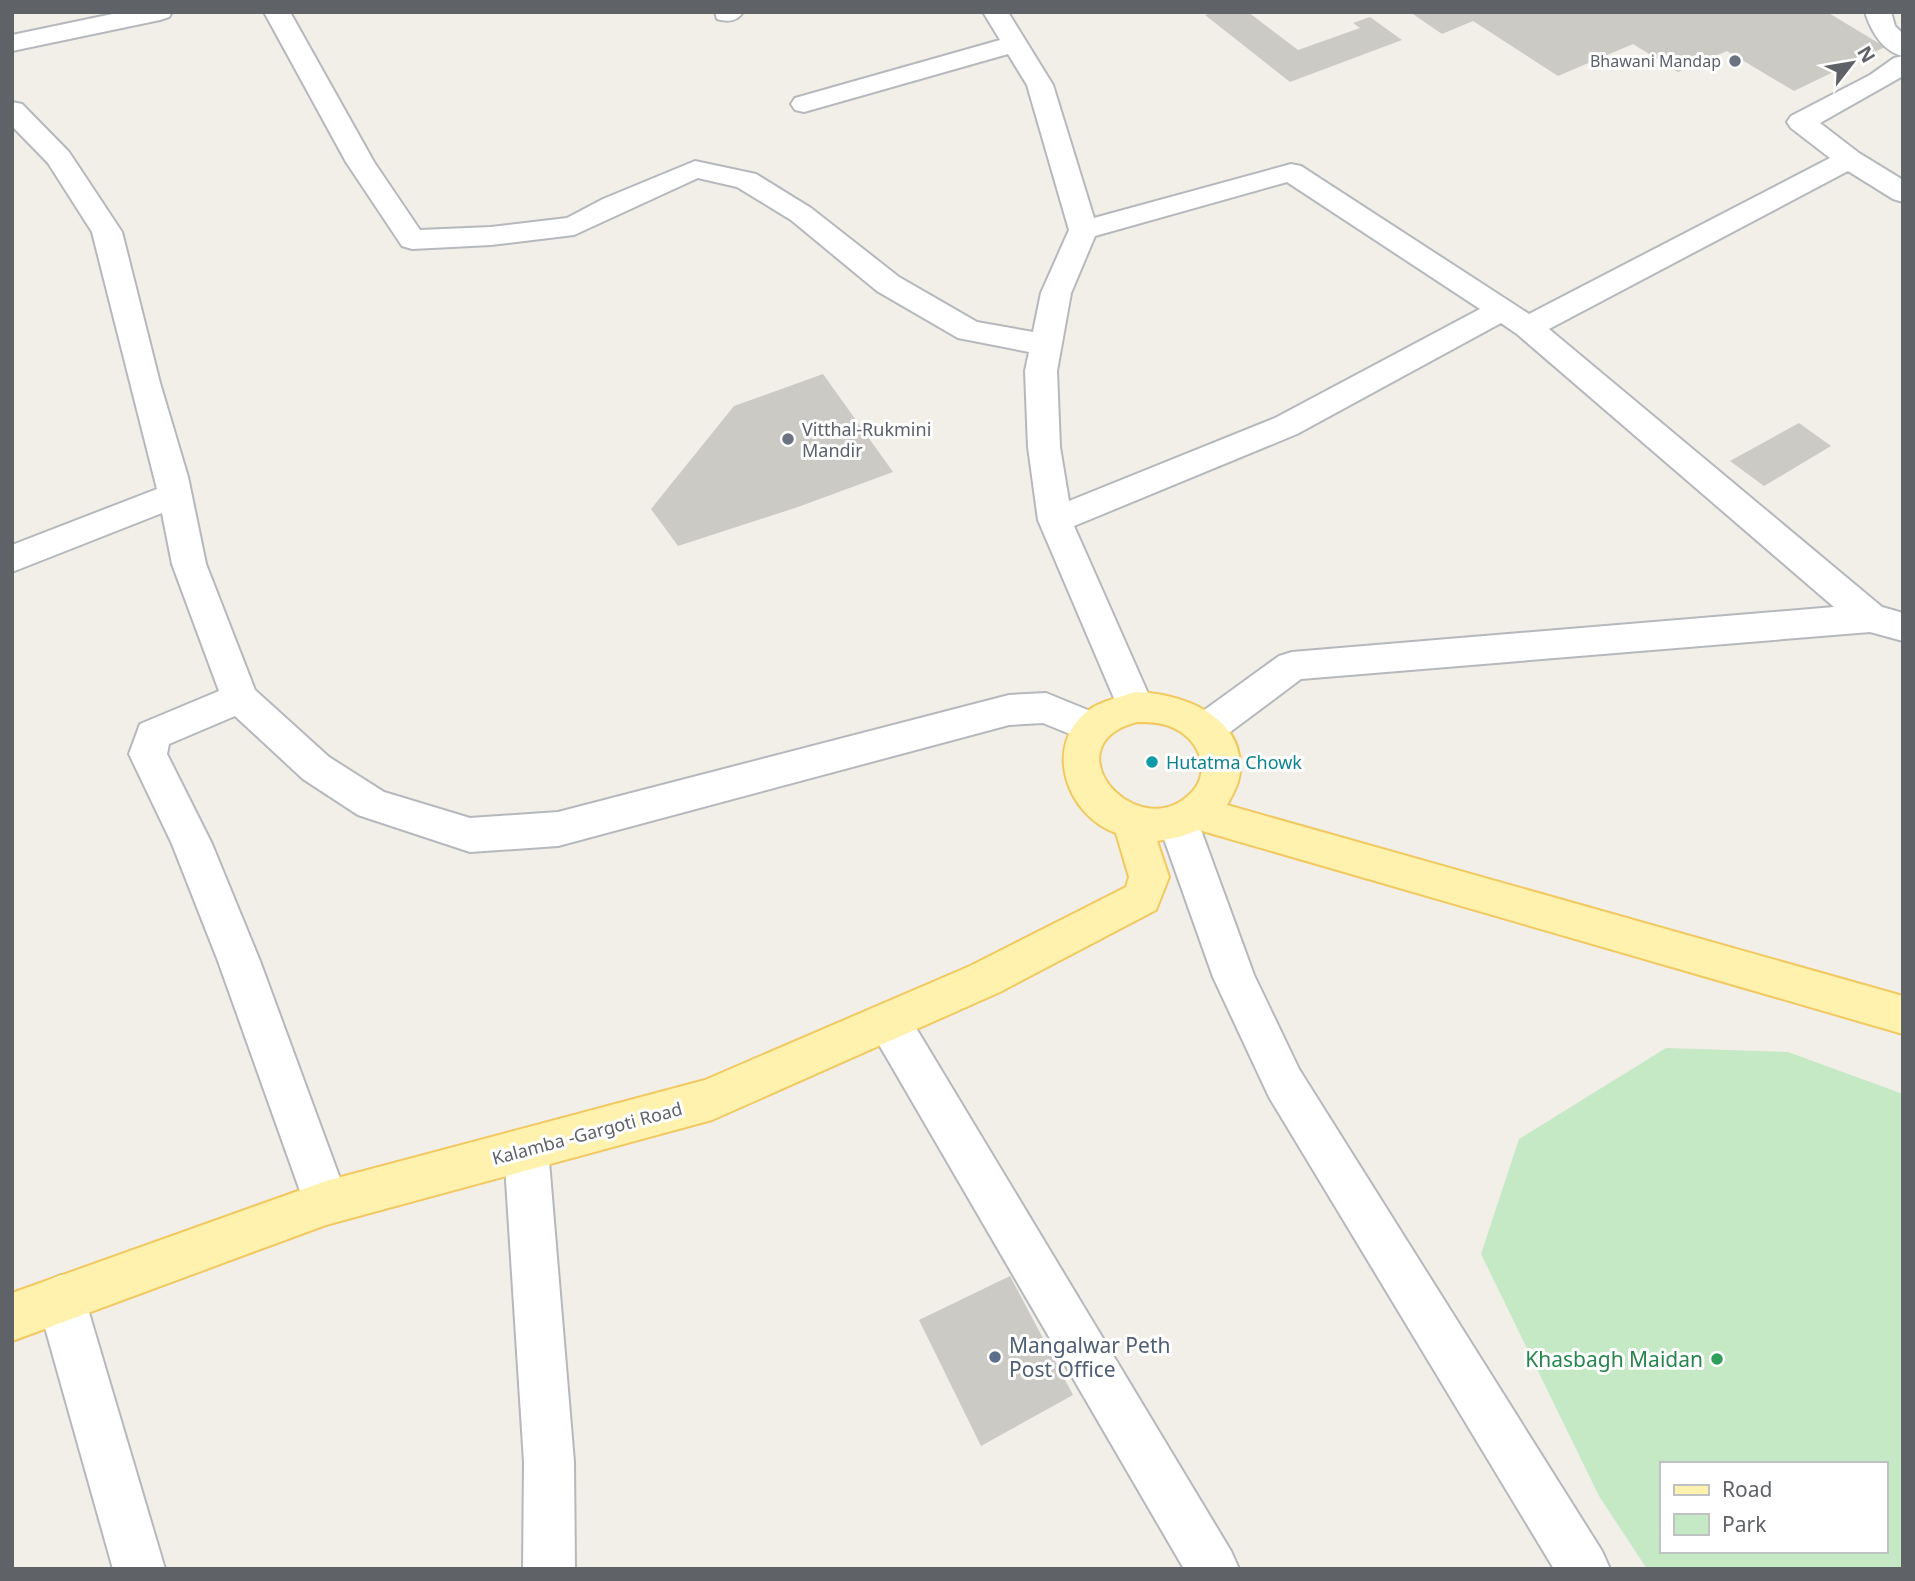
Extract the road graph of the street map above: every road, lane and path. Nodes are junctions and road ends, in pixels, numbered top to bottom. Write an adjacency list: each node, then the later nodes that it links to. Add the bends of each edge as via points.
1 (160, 12): 5 (street)
2 (277, 12): 16 (street, via 360,162 412,240 574,226 695,169 746,180 801,214 888,284 969,331)
3 (995, 12): 7 (street)
4 (1878, 12): 8 (street, via 1883,29)
5 (99, 19): 6 (street)
6 (12, 43)
7 (1014, 44): 10 (street); 14 (street, via 1040,85)
8 (1903, 48)
9 (1903, 64): 12 (street, via 1801,122)
10 (804, 104)
11 (12, 110): 17 (street, via 59,158 107,232)
12 (1849, 159): 13 (street); 15 (street)
13 (1903, 192)
14 (1083, 230): 15 (street, via 1291,172); 16 (street, via 1056,293)
15 (1516, 318): 18 (street, via 1286,426); 20 (street, via 1835,589)
16 (1046, 345): 18 (street, via 1041,371 1044,447)
17 (174, 495): 19 (street); 21 (street, via 189,564)
18 (1055, 520): 22 (street)
19 (12, 559)
20 (1886, 623): 24 (street, via 1366,658 1292,667)
21 (240, 698): 23 (street, via 316,768 372,804 470,835 558,829 1009,710 1046,708); 30 (street, via 153,735 149,754 234,949)
22 (1135, 707): 23 (main road, via 1118,711); 24 (main road, via 1172,711)
23 (1092, 729): 26 (main road, via 1078,762 1083,781 1111,813)
24 (1205, 730): 25 (main road, via 1218,750 1222,773 1215,795)
25 (1188, 817): 26 (main road, via 1157,825); 27 (main road); 36 (street, via 1234,977 1284,1083)
26 (1132, 822): 28 (main road, Kalamba -Gargoti Road, via 1149,877 1142,898 1093,927)
27 (1903, 1015)
28 (889, 1021): 29 (main road, Kalamba -Gargoti Road, via 712,1099); 35 (street)
29 (526, 1149): 30 (main road, Kalamba -Gargoti Road); 34 (street, via 549,1462)
30 (326, 1203): 31 (main road, Kalamba -Gargoti Road)
31 (61, 1299): 32 (main road, Kalamba -Gargoti Road); 33 (street)
32 (12, 1317)
33 (139, 1569)
34 (549, 1569)
35 (1213, 1569)
36 (1584, 1569)

